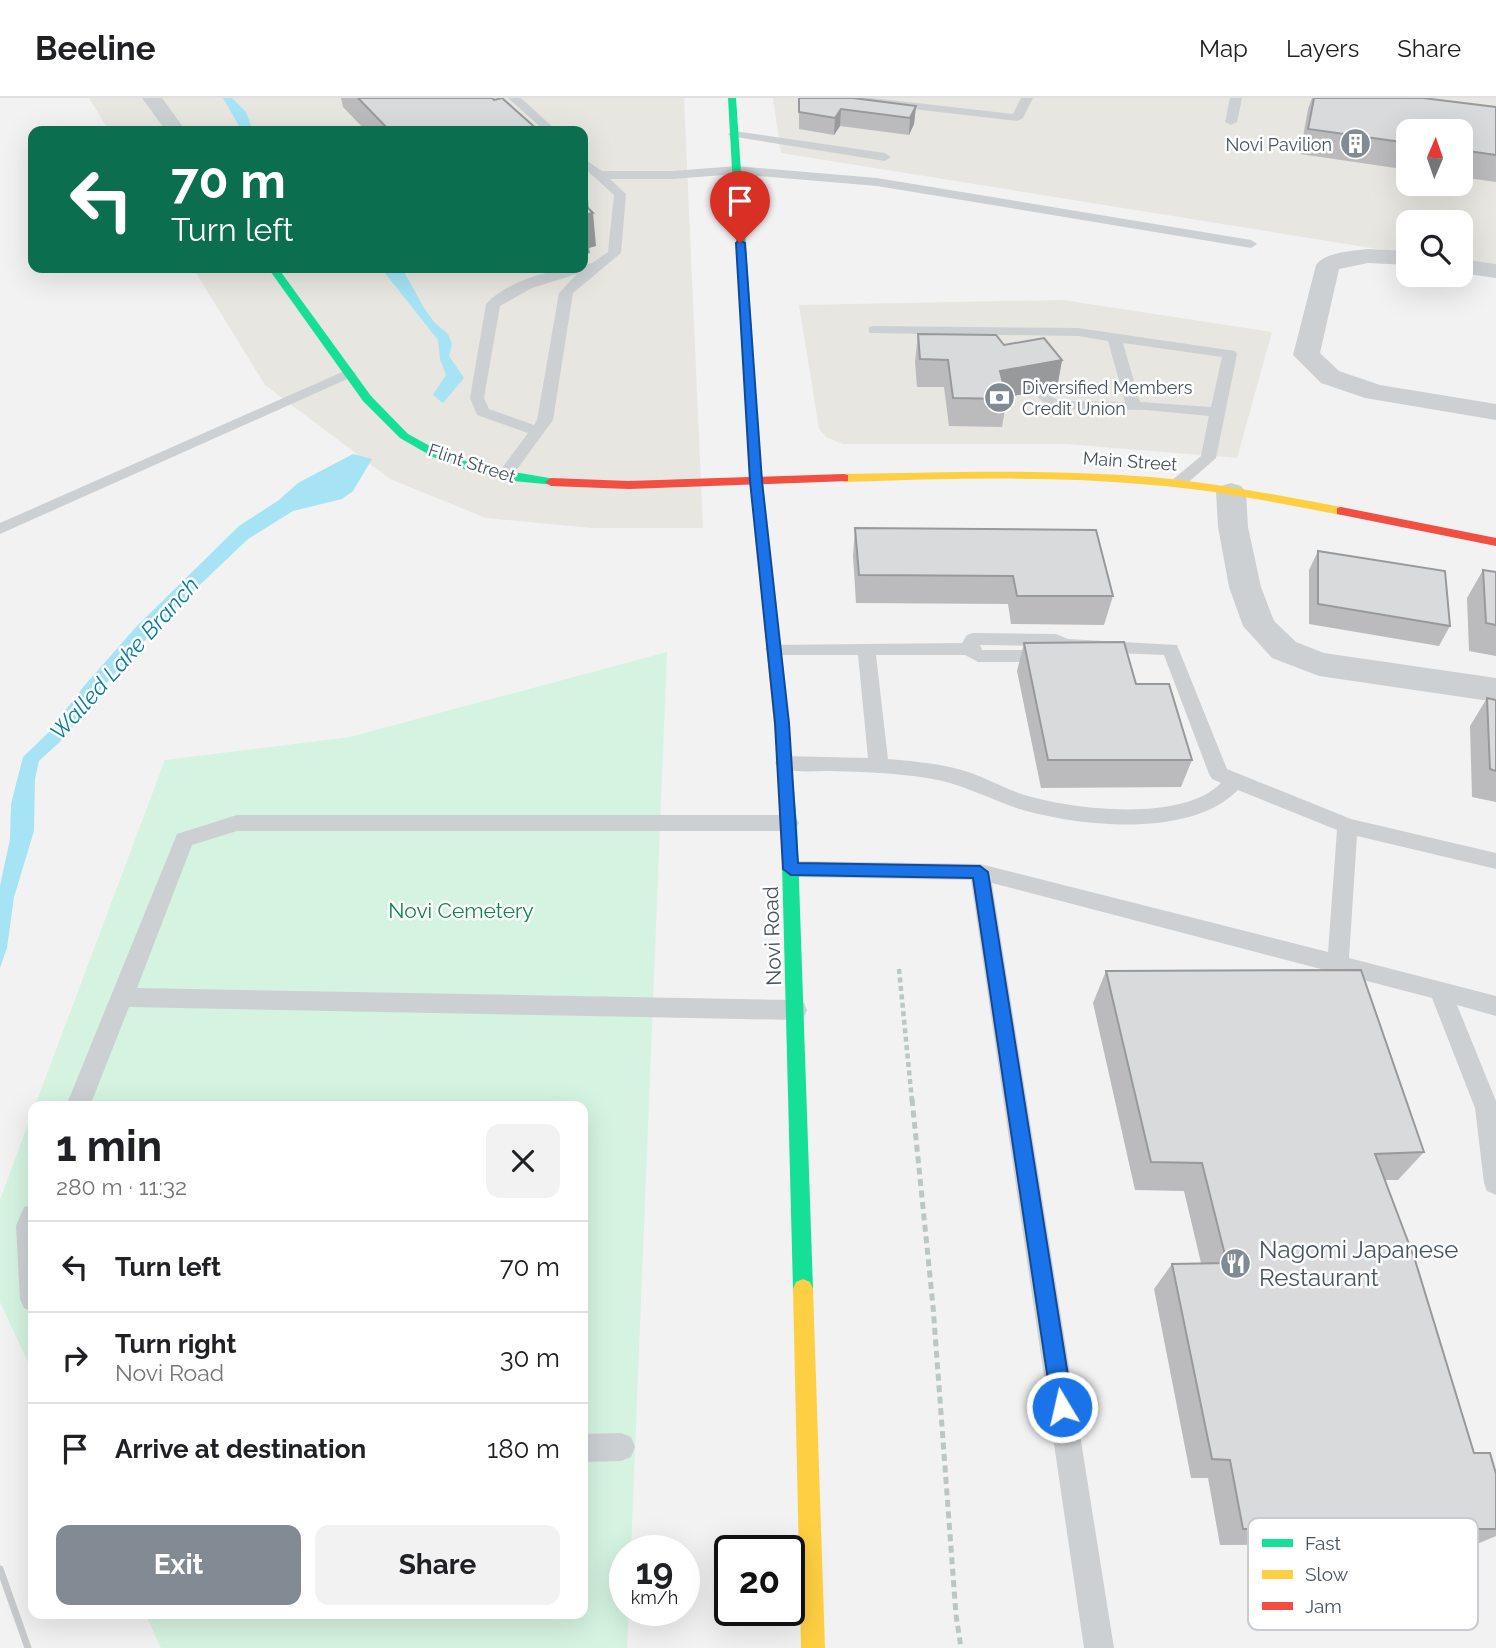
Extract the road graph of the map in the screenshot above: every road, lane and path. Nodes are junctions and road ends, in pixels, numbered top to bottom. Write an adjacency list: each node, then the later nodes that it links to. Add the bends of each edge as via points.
1 (152, 98): 8 (street)
2 (514, 98): 9 (lane)
3 (732, 98): 10 (main road, Novi Road)
4 (843, 98): 5 (lane, via 1017,118)
5 (1027, 98)
6 (1236, 98): 7 (lane)
7 (1231, 122)
8 (172, 126)
9 (545, 126)
10 (734, 134): 11 (lane); 13 (main road, Novi Road)
11 (885, 156)
12 (588, 166): 14 (lane)
13 (736, 170): 14 (lane); 15 (lane, via 877,182); 32 (main road, Novi Road)
14 (598, 175): 17 (lane, via 620,194 614,253)
15 (1251, 244)
16 (1396, 256): 29 (street, via 1350,257 1328,265 1306,355 1330,377 1375,392)
17 (603, 264): 18 (lane); 30 (lane, via 566,293 545,420)
18 (588, 268)
19 (1473, 268): 20 (street)
20 (1496, 271)
21 (277, 273): 25 (main road, Flint Street)
22 (568, 273): 30 (lane, via 526,284 493,304 477,398 482,412)
23 (874, 330): 24 (lane, via 1005,337 1078,332)
24 (1114, 337): 27 (lane); 28 (lane, via 1230,354)
25 (348, 373): 31 (main road, Flint Street, via 386,422 402,435 448,458); 35 (lane)
26 (1038, 391): 27 (lane, via 1055,405)
27 (1135, 406): 28 (lane)
28 (1219, 412): 33 (lane, via 1208,458)
29 (1496, 412)
30 (537, 430): 31 (lane)
31 (504, 476): 32 (main road, Flint Street, via 601,487)
32 (756, 481): 33 (main road, Main Street, via 1052,476); 37 (main road, Novi Road)
33 (1177, 484): 34 (main road, Main Street)
34 (1231, 492): 36 (main road, Main Street); 39 (street, via 1245,587 1259,626 1284,650 1319,664)
35 (0, 529)
36 (1496, 542)
37 (774, 649): 38 (lane); 40 (main road, Novi Road)
38 (866, 649): 41 (lane); 42 (lane, via 968,649 978,656 1057,656 1064,645 1171,649 1219,774)
39 (1496, 690)
40 (785, 763): 41 (lane); 43 (main road, Novi Road)
41 (879, 765): 42 (lane, via 953,775 1026,803 1142,816 1185,811 1216,800)
42 (1236, 780): 44 (lane)
43 (789, 823): 46 (main road, Novi Road); 51 (lane, via 237,823 184,840)
44 (1347, 826): 45 (lane); 48 (lane)
45 (1496, 861)
46 (791, 869): 47 (lane); 53 (main road, Novi Road)
47 (980, 872): 48 (lane); 60 (lane)
48 (1338, 964): 50 (lane)
49 (899, 969): 59 (path)
50 (1440, 991): 52 (lane); 55 (lane, via 1487,1108)
51 (122, 997): 53 (lane); 54 (lane)
52 (1496, 1006)
53 (796, 1010): 58 (main road, Novi Road)
54 (80, 1101)
55 (1496, 1183)
56 (621, 1447): 57 (lane)
57 (588, 1448)
58 (813, 1648)
59 (961, 1648)
60 (1099, 1648)

